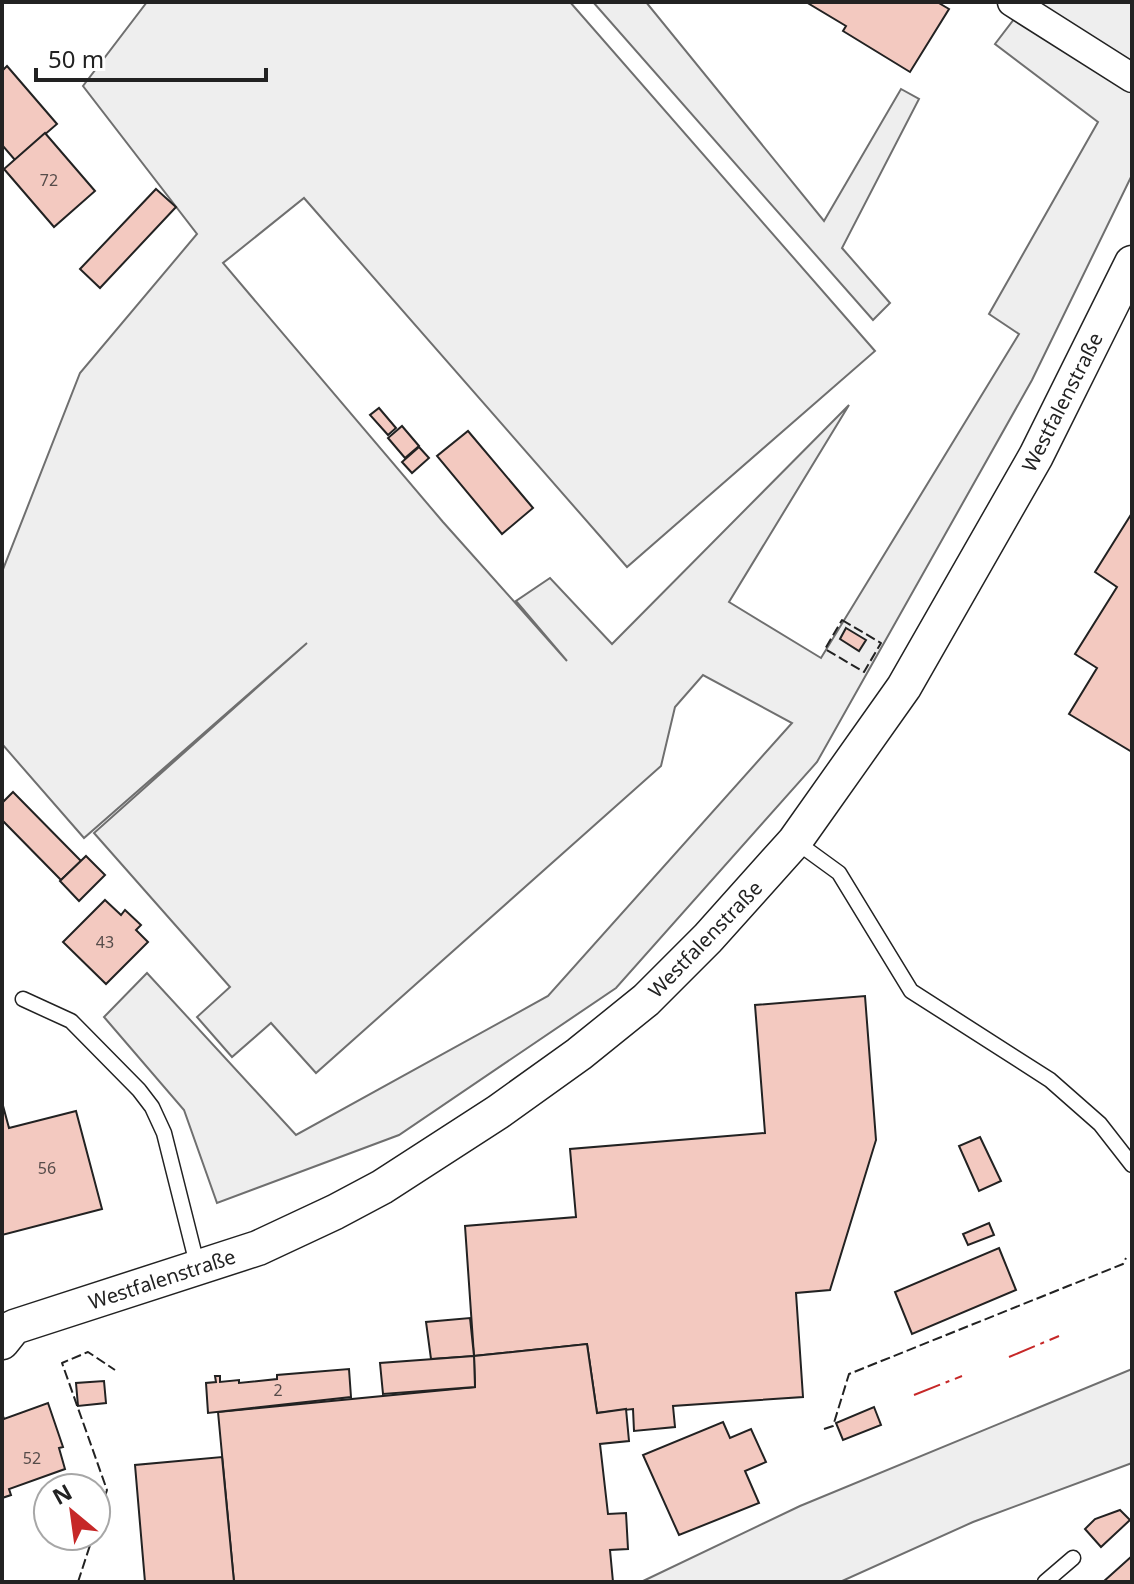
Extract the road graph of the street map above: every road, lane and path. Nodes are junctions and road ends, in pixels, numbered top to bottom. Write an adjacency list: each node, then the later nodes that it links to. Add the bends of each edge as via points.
1 (1012, 2): 2 (street)
2 (1132, 78)
3 (1132, 263): 4 (street, Westfalenstraße, via 1036,456 926,648)
4 (795, 841): 6 (lane, via 839,873 911,991 1050,1080 1100,1124); 7 (street, Westfalenstraße, via 646,1000 498,1112 335,1212 258,1248)
5 (23, 999): 7 (lane, via 71,1021 152,1107 164,1133)
6 (1132, 1165)
7 (198, 1268): 8 (street, Westfalenstraße)
8 (6, 1329)
9 (1073, 1558): 10 (lane)
10 (1045, 1582)

